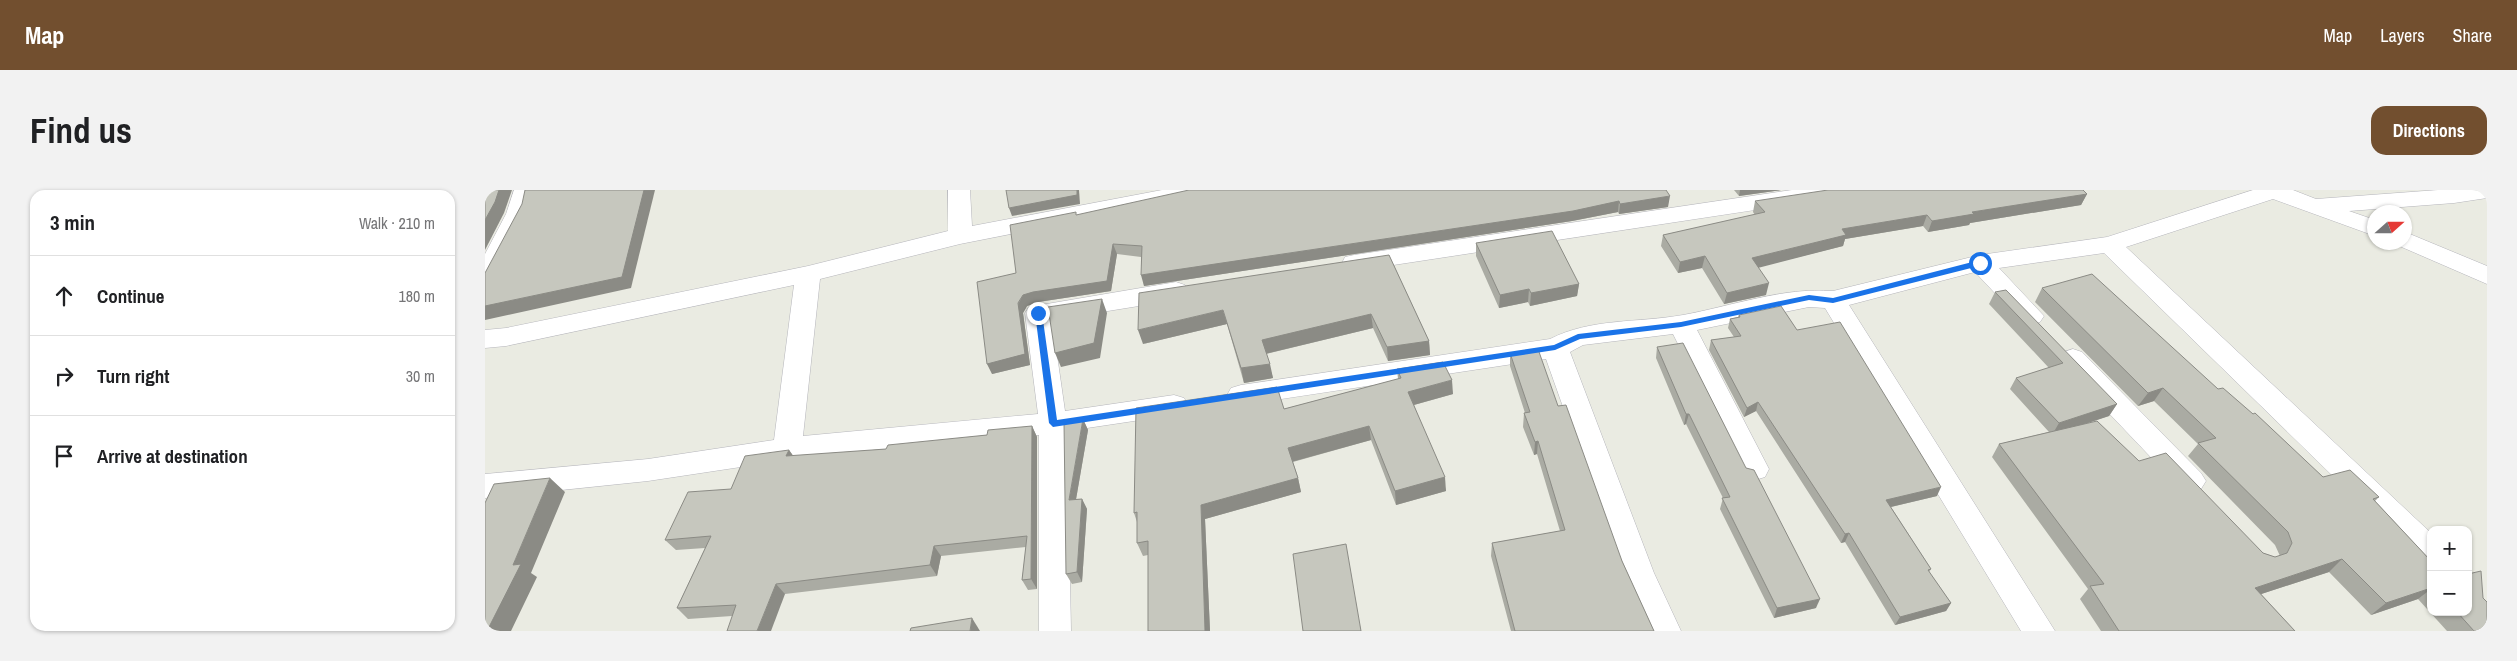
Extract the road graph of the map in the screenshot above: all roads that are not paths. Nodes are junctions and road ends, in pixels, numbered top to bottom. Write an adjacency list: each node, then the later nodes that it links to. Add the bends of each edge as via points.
1 (525, 190): 17 (street, via 518,214)
2 (959, 190): 10 (street)
3 (1199, 190): 7 (street)
4 (1840, 190): 14 (street)
5 (2273, 190): 8 (street); 12 (street)
6 (2487, 191): 8 (street)
7 (1087, 200): 10 (street)
8 (2315, 206): 9 (street)
9 (2367, 226)
10 (960, 236): 15 (street)
11 (2412, 243): 16 (street)
12 (2109, 244): 13 (street); 28 (street)
13 (1980, 263): 19 (street); 27 (street)
14 (1327, 267)
15 (808, 274): 21 (street); 24 (street)
16 (2487, 276)
17 (485, 277)
18 (1201, 287): 23 (street, via 1038,313)
19 (1833, 300): 20 (street, via 1809,298); 31 (street)
20 (1681, 324): 22 (street, via 1578,336); 25 (street)
21 (485, 339)
22 (1555, 348): 23 (street); 30 (street, via 1637,573)
23 (1053, 423): 24 (street); 29 (street)
24 (787, 449): 26 (street, via 647,470)
25 (1755, 468)
26 (485, 486)
27 (2208, 498)
28 (2427, 548)
29 (1055, 631)
30 (1665, 631)
31 (2039, 631)

